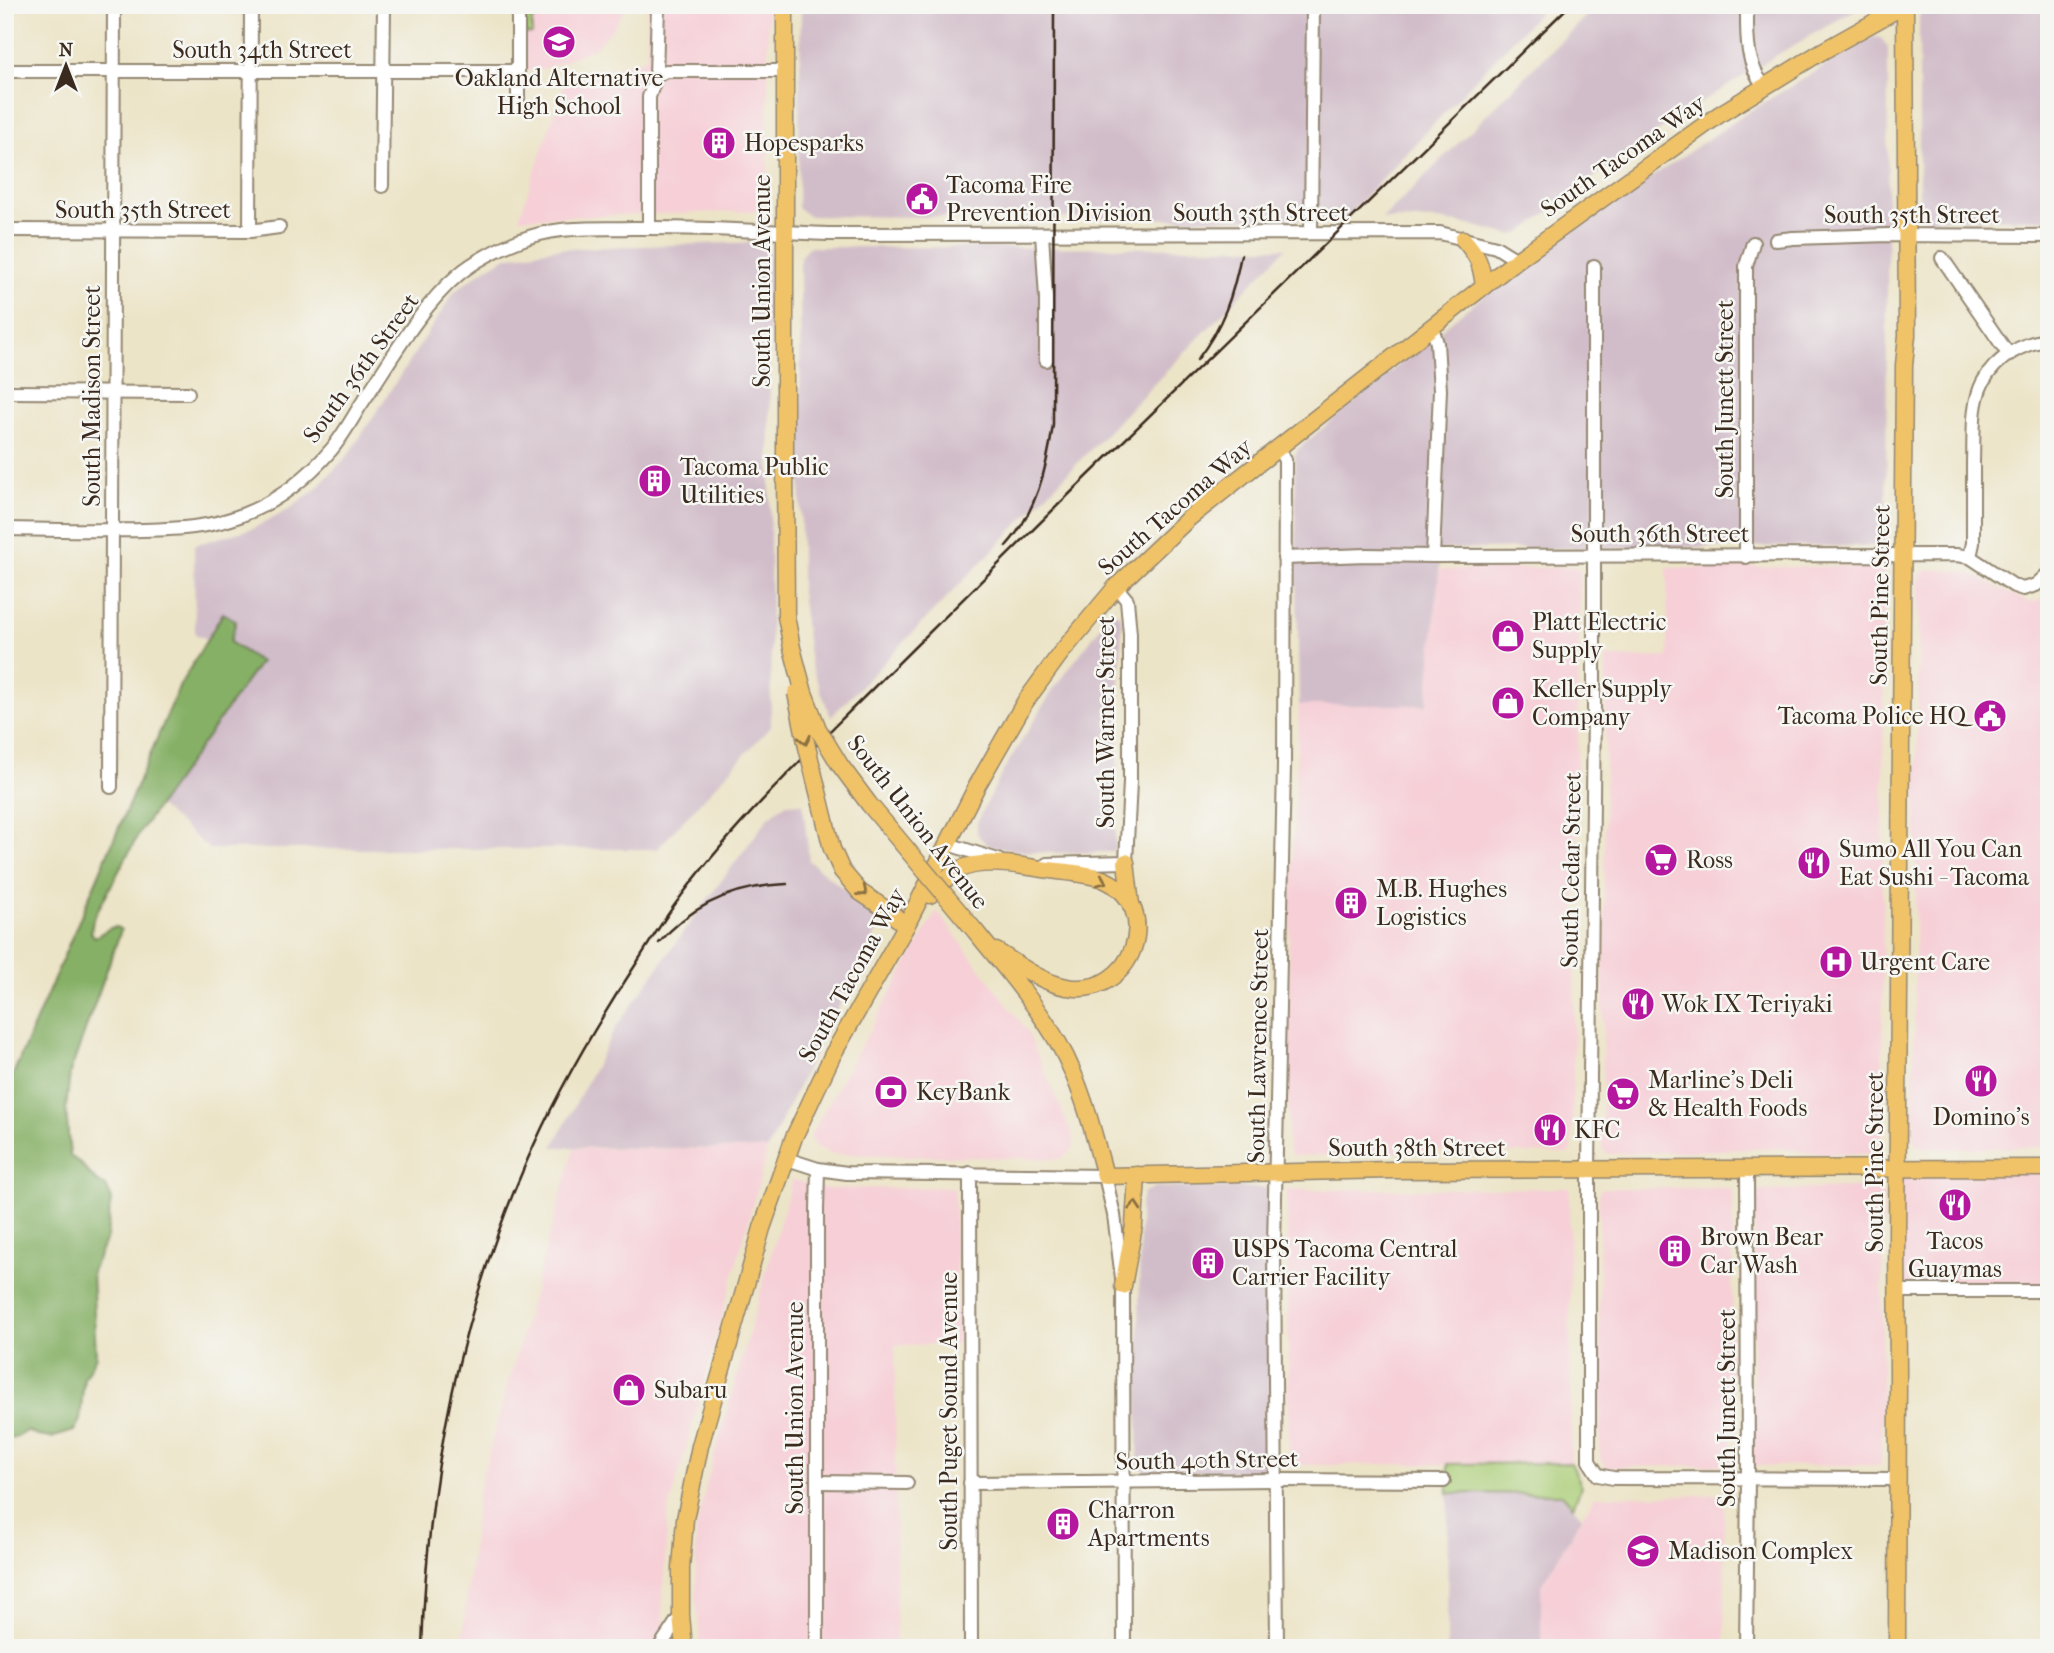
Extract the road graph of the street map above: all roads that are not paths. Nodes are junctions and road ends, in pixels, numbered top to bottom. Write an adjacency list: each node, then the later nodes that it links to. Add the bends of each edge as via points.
1 (114, 5): 10 (street, South Madison Street)
2 (251, 5): 12 (street)
3 (384, 5): 15 (street)
4 (518, 5): 13 (street)
5 (658, 5): 16 (street)
6 (785, 5): 14 (main road, South Union Avenue)
7 (1313, 5): 27 (street)
8 (1747, 5): 17 (street, via 1749,55)
9 (1905, 5): 17 (main road, South Tacoma Way); 29 (main road, South Pine Street)
10 (114, 70): 11 (street, South 34th Street); 12 (street, South 34th Street); 23 (street, South Madison Street)
11 (5, 71)
12 (251, 71): 15 (street, South 34th Street); 24 (street)
13 (518, 71): 15 (street, South 34th Street); 18 (street)
14 (785, 71): 16 (street, via 666,71); 25 (main road, South Union Avenue)
15 (384, 72): 19 (street)
16 (656, 76): 21 (street, via 649,97)
17 (1765, 86): 35 (main road, South Tacoma Way)
18 (518, 106)
19 (382, 186)
20 (279, 227): 24 (street, South 35th Street)
21 (649, 227): 25 (street, South 35th Street); 26 (street, South 35th Street)
22 (5, 230): 23 (street, South 35th Street)
23 (113, 231): 24 (street, South 35th Street); 42 (street, South Madison Street)
24 (250, 232)
25 (785, 232): 28 (street, South 35th Street); 56 (main road, South Union Avenue, bridge, via 785,574)
26 (539, 233): 47 (street, South 36th Street, via 496,251 458,275 430,304 332,449 288,491 241,516 211,525)
27 (1311, 233): 28 (street, South 35th Street); 31 (street, South 35th Street, via 1440,233)
28 (1042, 234): 41 (street)
29 (1906, 234): 30 (street, South 35th Street); 32 (street, South 35th Street); 51 (main road, South Pine Street)
30 (2049, 236)
31 (1463, 239): 35 (street, South 35th Street, via 1496,247); 37 (main road, via 1476,253)
32 (1776, 240)
33 (1754, 243): 50 (street, South Junett Street, via 1746,267)
34 (1942, 258): 40 (street)
35 (1517, 260): 37 (main road, South Tacoma Way)
36 (1594, 267): 49 (street, South Cedar Street)
37 (1484, 286): 38 (main road, South Tacoma Way)
38 (1432, 327): 45 (main road, South Tacoma Way); 48 (street, via 1440,390)
39 (2049, 340): 40 (street, via 2036,341)
40 (2009, 355): 52 (street, via 1991,370 1976,402)
41 (1046, 360)
42 (113, 391): 43 (street); 44 (street); 47 (street, South Madison Street)
43 (5, 392)
44 (188, 393)
45 (1278, 448): 53 (street, South Lawrence Street, via 1285,460); 55 (main road, South Tacoma Way, via 1189,518)
46 (5, 529): 47 (street, South 36th Street)
47 (113, 530): 57 (street, South Madison Street)
48 (1433, 556): 49 (street, South 36th Street); 53 (street, South 36th Street)
49 (1592, 556): 50 (street, South 36th Street); 69 (street, South Cedar Street)
50 (1746, 556): 51 (street, South 36th Street)
51 (1903, 556): 52 (street, South 36th Street); 70 (main road, South Pine Street)
52 (1970, 557): 54 (street, via 2026,589)
53 (1284, 558): 71 (street, South Lawrence Street)
54 (2049, 573)
55 (1116, 587): 58 (main road, South Tacoma Way, via 1025,702); 59 (street, South Warner Street, via 1126,600 1130,634)
56 (792, 648): 63 (main road, one-way to 63, bridge, via 807,747 832,849 842,871 860,892); 64 (main road, South Union Avenue, bridge, via 818,729 840,765)
57 (111, 787)
58 (948, 844): 60 (street); 62 (main road, South Tacoma Way)
59 (1126, 862): 60 (street); 61 (main road)
60 (1012, 864): 61 (main road, one-way to 61, via 1105,880); 62 (main road, via 955,871)
61 (1131, 906): 64 (main road, via 1136,930 1131,957 1118,974 1100,985 1079,989 1049,982)
62 (915, 909): 63 (main road, South Tacoma Way)
63 (906, 926): 65 (main road, South Tacoma Way, via 829,1060)
64 (988, 946): 74 (main road, South Union Avenue, via 1059,1045 1088,1112)
65 (787, 1159): 66 (street, South 38th Street); 86 (main road, South Tacoma Way, via 762,1228 700,1446 685,1519)
66 (818, 1168): 72 (street, South 38th Street, via 847,1173); 82 (street, South Union Avenue)
67 (1747, 1168): 69 (main road, South 38th Street); 70 (main road, South 38th Street); 78 (street, South Junett Street)
68 (2049, 1168): 70 (main road, South 38th Street)
69 (1589, 1170): 71 (main road, South 38th Street); 78 (street, South Cedar Street, via 1588,1442 1595,1473 1613,1478)
70 (1898, 1170): 76 (main road, South Pine Street)
71 (1276, 1172): 73 (main road, South 38th Street); 80 (street, South Lawrence Street)
72 (970, 1173): 74 (street, South 38th Street); 85 (street, South Puget Sound Avenue)
73 (1137, 1175): 74 (main road, South 38th Street); 75 (main road, one-way to 73)
74 (1105, 1176): 75 (street)
75 (1124, 1286): 83 (street)
76 (1898, 1291): 77 (street); 79 (main road, South Pine Street)
77 (2049, 1292)
78 (1748, 1479): 79 (street); 93 (street, South Junett Street)
79 (1898, 1479): 94 (main road, South Pine Street)
80 (1276, 1480): 81 (street, South 40th Street); 83 (street, South 40th Street); 92 (street, South Lawrence Street)
81 (1444, 1481)
82 (817, 1482): 84 (street); 89 (street, South Union Avenue)
83 (1125, 1482): 85 (street, South 40th Street); 91 (street)
84 (907, 1483)
85 (970, 1483): 90 (street, South Puget Sound Avenue)
86 (681, 1615): 87 (street); 88 (main road, South Tacoma Way)
87 (659, 1648)
88 (684, 1648)
89 (817, 1648)
90 (971, 1648)
91 (1124, 1648)
92 (1277, 1648)
93 (1746, 1648)
94 (1897, 1648)

